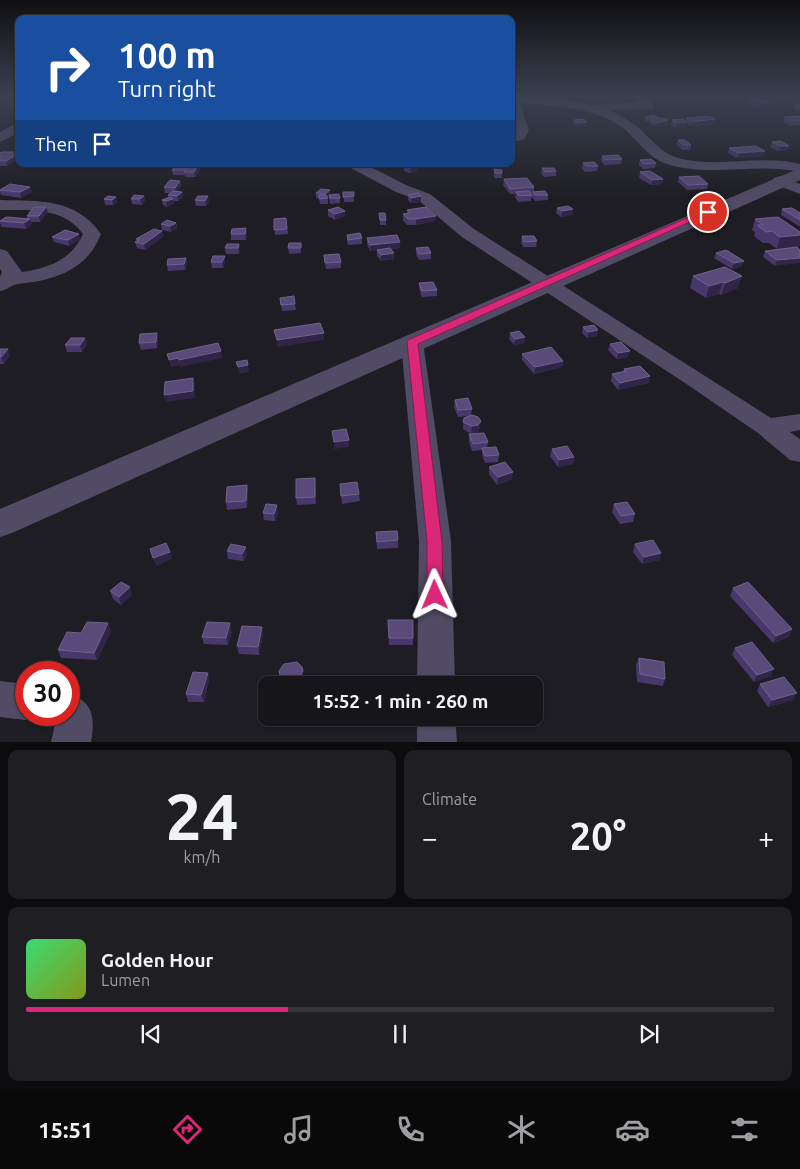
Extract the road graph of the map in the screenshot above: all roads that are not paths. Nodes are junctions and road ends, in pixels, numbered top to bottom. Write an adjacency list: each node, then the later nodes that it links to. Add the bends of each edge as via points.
1 (12, 131): 3 (street)
2 (633, 131): 5 (street, via 662,157 671,161 712,167 780,162)
3 (0, 138)
4 (360, 167): 9 (street, via 424,197 468,233)
5 (795, 178): 9 (street)
6 (0, 205): 8 (street, via 52,207 71,212 86,224 92,234 89,246 77,259 38,276)
7 (0, 254): 8 (street, via 12,272)
8 (5, 282)
9 (547, 283): 10 (street); 12 (street)
10 (412, 342): 14 (street); 15 (street, via 435,542)
11 (800, 422): 12 (street)
12 (766, 427): 13 (street)
13 (800, 453)
14 (0, 524)
15 (436, 676)
16 (0, 699): 17 (street)
17 (15, 701)
18 (74, 726): 20 (street)
19 (436, 726): 21 (street)
20 (71, 742)
21 (436, 742)

